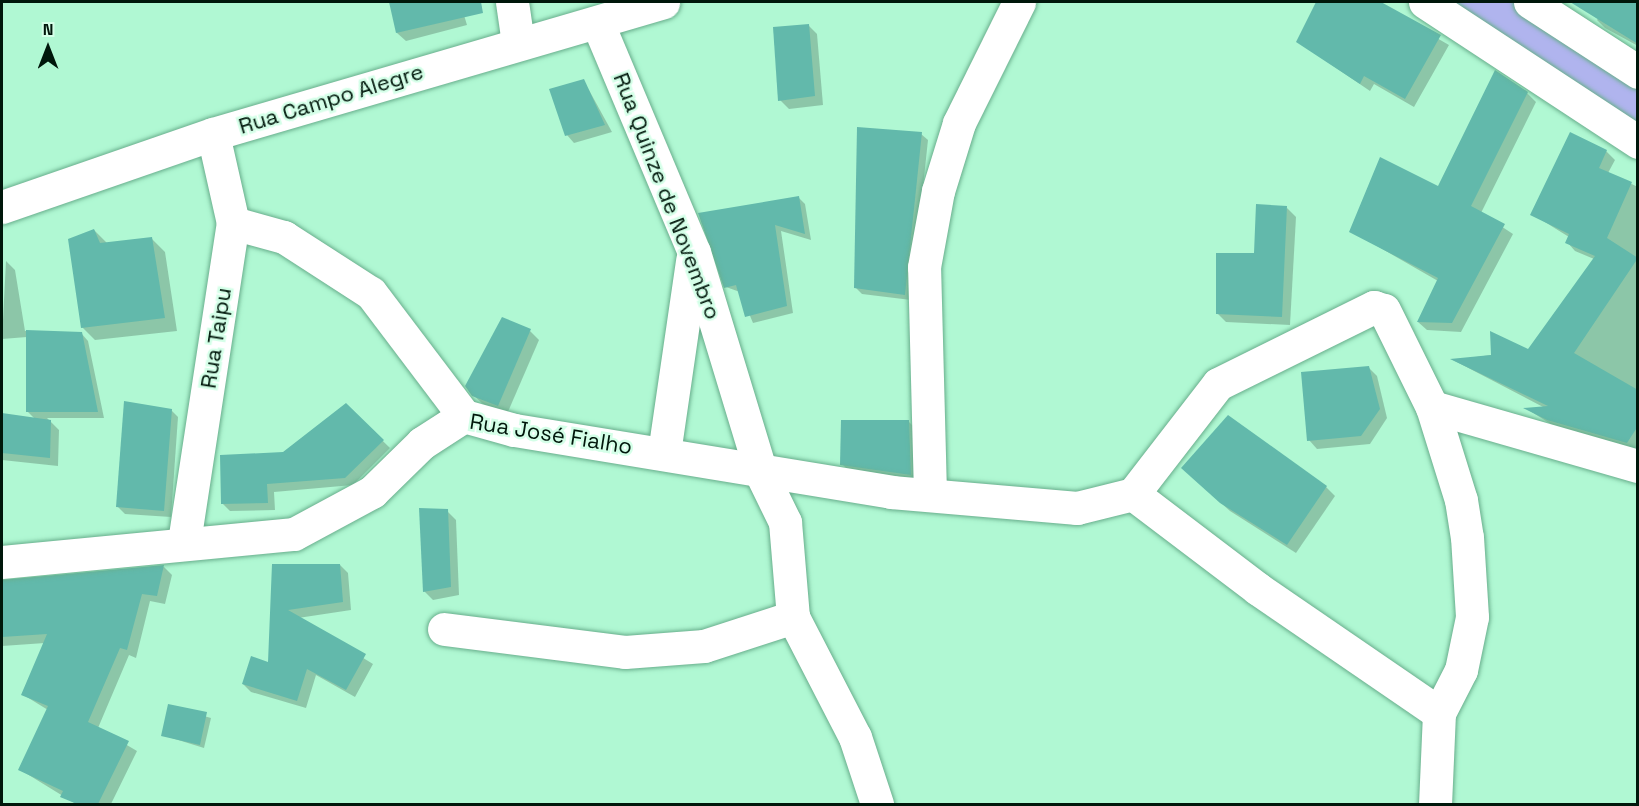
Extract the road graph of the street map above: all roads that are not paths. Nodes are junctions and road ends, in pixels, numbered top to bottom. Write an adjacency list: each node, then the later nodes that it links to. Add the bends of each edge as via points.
1 (512, 2): 7 (street)
2 (663, 2): 6 (street, Rua Campo Alegre)
3 (1019, 2): 19 (street, via 959,123 938,192 924,267)
4 (1425, 2): 10 (street)
5 (1530, 2): 8 (street)
6 (598, 24): 7 (street, Rua Campo Alegre); 13 (street, Rua Quinze de Novembro)
7 (518, 43): 9 (street, Rua Campo Alegre)
8 (1638, 72)
9 (213, 134): 11 (street, Rua Campo Alegre); 12 (street, Rua Taipu)
10 (1638, 142)
11 (2, 207)
12 (233, 223): 15 (street, via 284,237 371,293); 21 (street, Rua Taipu)
13 (694, 252): 16 (street); 18 (street, Rua Quinze de Novembro)
14 (1432, 407): 17 (street); 20 (street, via 1384,310 1374,307 1218,384); 25 (street, via 1461,500 1472,617 1461,670)
15 (464, 416): 16 (street, Rua José Fialho, via 513,430); 21 (street, Rua José Fialho, via 422,443 372,492 323,522 294,534)
16 (664, 453): 18 (street, Rua José Fialho)
17 (1638, 466)
18 (761, 473): 19 (street, Rua José Fialho); 23 (street, Rua Quinze de Novembro, via 785,522)
19 (930, 493): 20 (street, Rua José Fialho, via 1077,508)
20 (1133, 494): 25 (street, via 1258,589)
21 (184, 542): 22 (street, Rua José Fialho)
22 (2, 562)
23 (793, 617): 24 (street, via 704,646 625,652); 26 (street, via 855,737)
24 (444, 629)
25 (1439, 713): 27 (street)
26 (877, 804)
27 (1435, 804)

